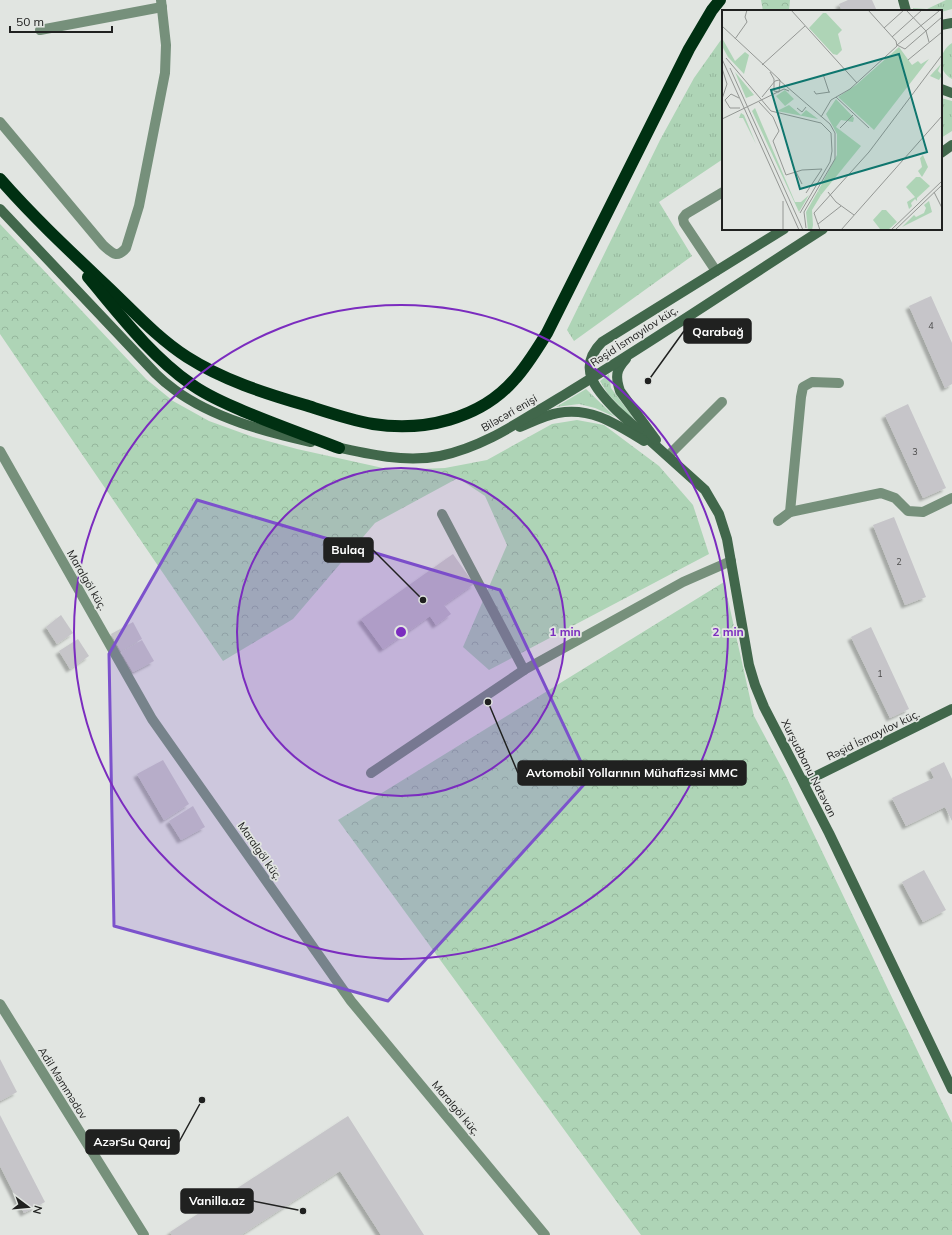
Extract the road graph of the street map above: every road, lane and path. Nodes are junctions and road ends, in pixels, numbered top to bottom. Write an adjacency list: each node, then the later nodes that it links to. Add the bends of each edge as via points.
1 (720, 0): 16 (highway, via 689,50 547,333 530,361 514,381 494,398 473,411 448,420 421,426 372,424 284,399 219,375 187,357 159,336)
2 (903, 0): 4 (main road)
3 (162, 4): 7 (street); 10 (street, via 166,45 165,73 139,206 123,252 111,253)
4 (906, 10)
5 (952, 23): 6 (main road)
6 (942, 25)
7 (40, 30)
8 (942, 90): 9 (main road)
9 (952, 93)
10 (0, 122)
11 (952, 145): 12 (main road)
12 (942, 152)
13 (0, 180): 16 (highway)
14 (722, 193): 19 (street, via 686,214 684,218 684,223)
15 (0, 209): 25 (main road, Biləcəri enişi, via 146,364 176,391 219,414 252,426)
16 (48, 230): 25 (highway, via 144,343 192,385 209,396 274,424)
17 (782, 230): 19 (main road, Rəşid İsmayılov küç.)
18 (821, 230): 20 (main road, Rəşid İsmayılov küç.)
19 (716, 271): 21 (main road, Rəşid İsmayılov küç., via 602,342 590,358)
20 (630, 353): 21 (main road, Rəşid İsmayılov küç.); 27 (main road, via 619,366 617,381 620,391)
21 (591, 378): 24 (main road, Biləcəri enişi); 27 (main road, via 605,399)
22 (839, 383): 29 (street, via 812,382 803,387)
23 (722, 402): 27 (street)
24 (499, 434): 25 (main road, Biləcəri enişi, via 459,451 438,456 409,458); 27 (main road, via 556,413 578,411 615,424)
25 (339, 448)
26 (0, 451): 40 (street, Maralgöl küç., via 156,725 351,1001)
27 (668, 456): 32 (main road, Xurşudbanu Natəvan, via 705,490 714,504 727,539)
28 (952, 498): 29 (street, via 923,512 908,511 895,498 881,493)
29 (790, 512): 31 (street)
30 (442, 514): 33 (street)
31 (778, 521)
32 (731, 561): 33 (street, via 683,582); 36 (main road, Xurşudbanu Natəvan, via 745,645 755,685)
33 (524, 670): 35 (street)
34 (952, 709): 36 (main road, Rəşid İsmayılov küç.)
35 (371, 773)
36 (804, 782): 38 (main road, Xurşudbanu Natəvan)
37 (0, 1004): 39 (street, Adil Məmmədov)
38 (952, 1089)
39 (144, 1235)
40 (545, 1235)

